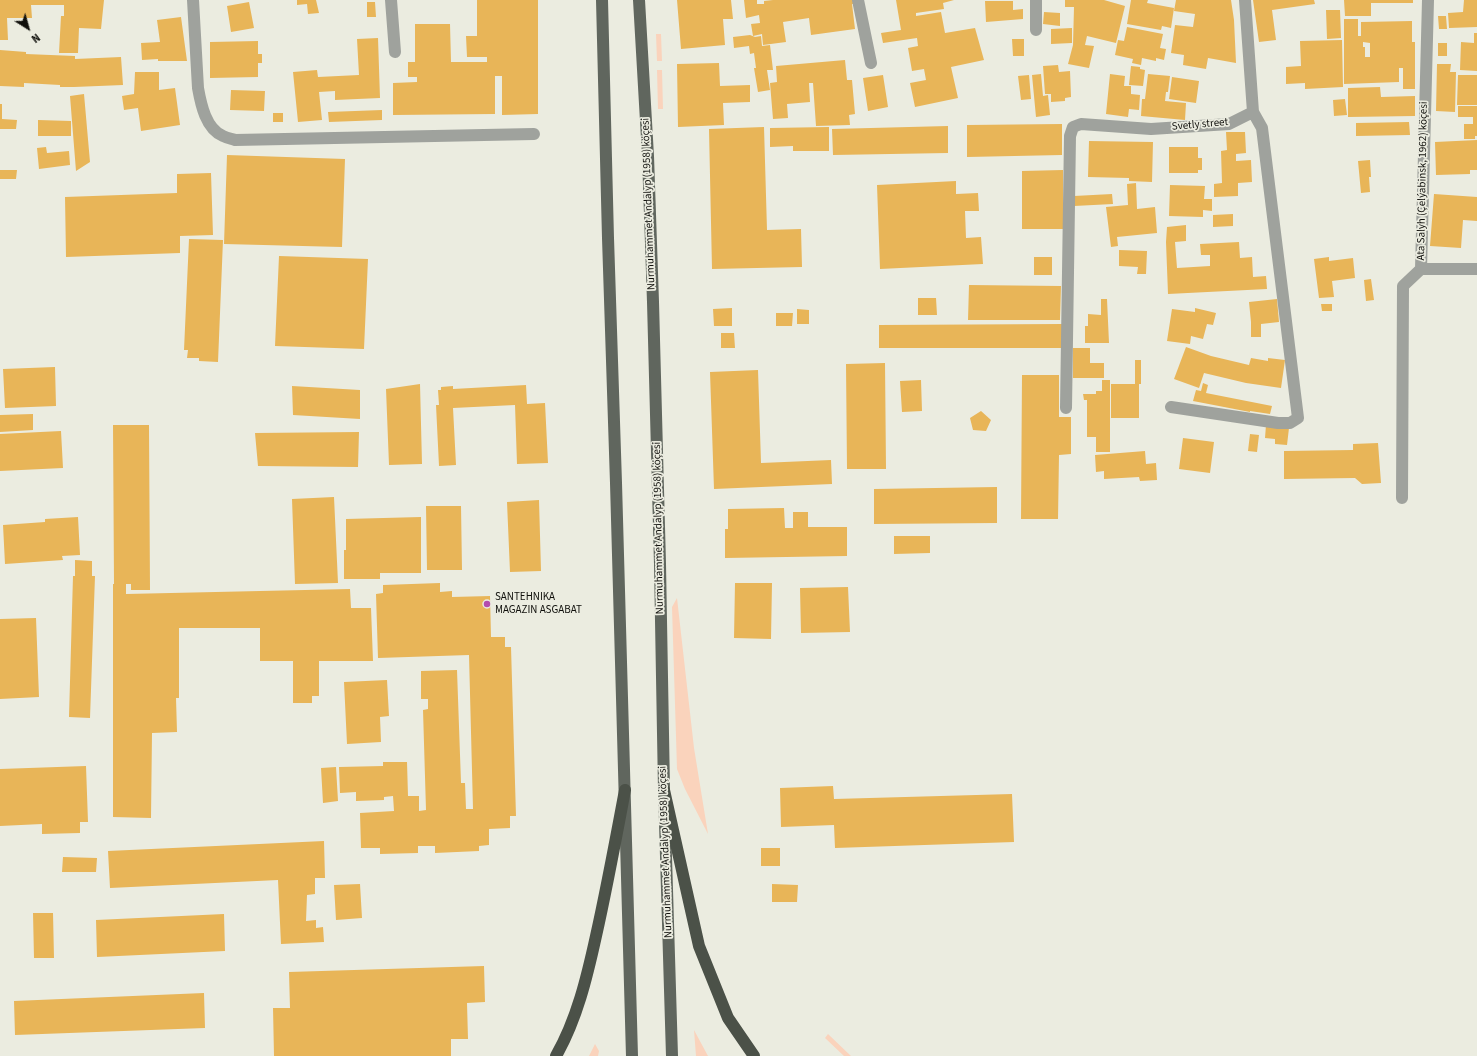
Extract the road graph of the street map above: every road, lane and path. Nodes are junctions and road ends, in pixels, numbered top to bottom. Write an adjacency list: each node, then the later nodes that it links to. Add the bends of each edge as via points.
1 (193, 0): 13 (street, via 200,103 213,129 223,136 236,140)
2 (391, 0): 10 (street)
3 (602, 0): 19 (main road)
4 (639, 0): 20 (main road, Nurmuhammet Andalyp (1958) köçesi, via 653,302)
5 (858, 0): 11 (street)
6 (1036, 0): 9 (street)
7 (1245, 0): 12 (street)
8 (1428, 0): 15 (street, Ata Salyh (Çelýabinsk, 1962) köçesi)
9 (1036, 30)
10 (395, 52)
11 (871, 63)
12 (1253, 112): 16 (street, via 1262,128 1298,418 1290,423 1278,423); 17 (street, Svetly street, via 1229,124 1151,129 1081,124 1073,128 1070,136)
13 (534, 134)
14 (1477, 268): 15 (street)
15 (1421, 269): 18 (street, Ata Salyh (Çelýabinsk, 1962) köçesi, via 1403,286)
16 (1171, 407)
17 (1066, 408)
18 (1402, 498)
19 (625, 790): 21 (highway, via 590,961 579,1003); 22 (main road)
20 (664, 790): 23 (main road, Nurmuhammet Andalyp (1958) köçesi); 24 (highway, via 699,946 728,1018)
21 (556, 1056)
22 (632, 1056)
23 (672, 1056)
24 (754, 1056)

